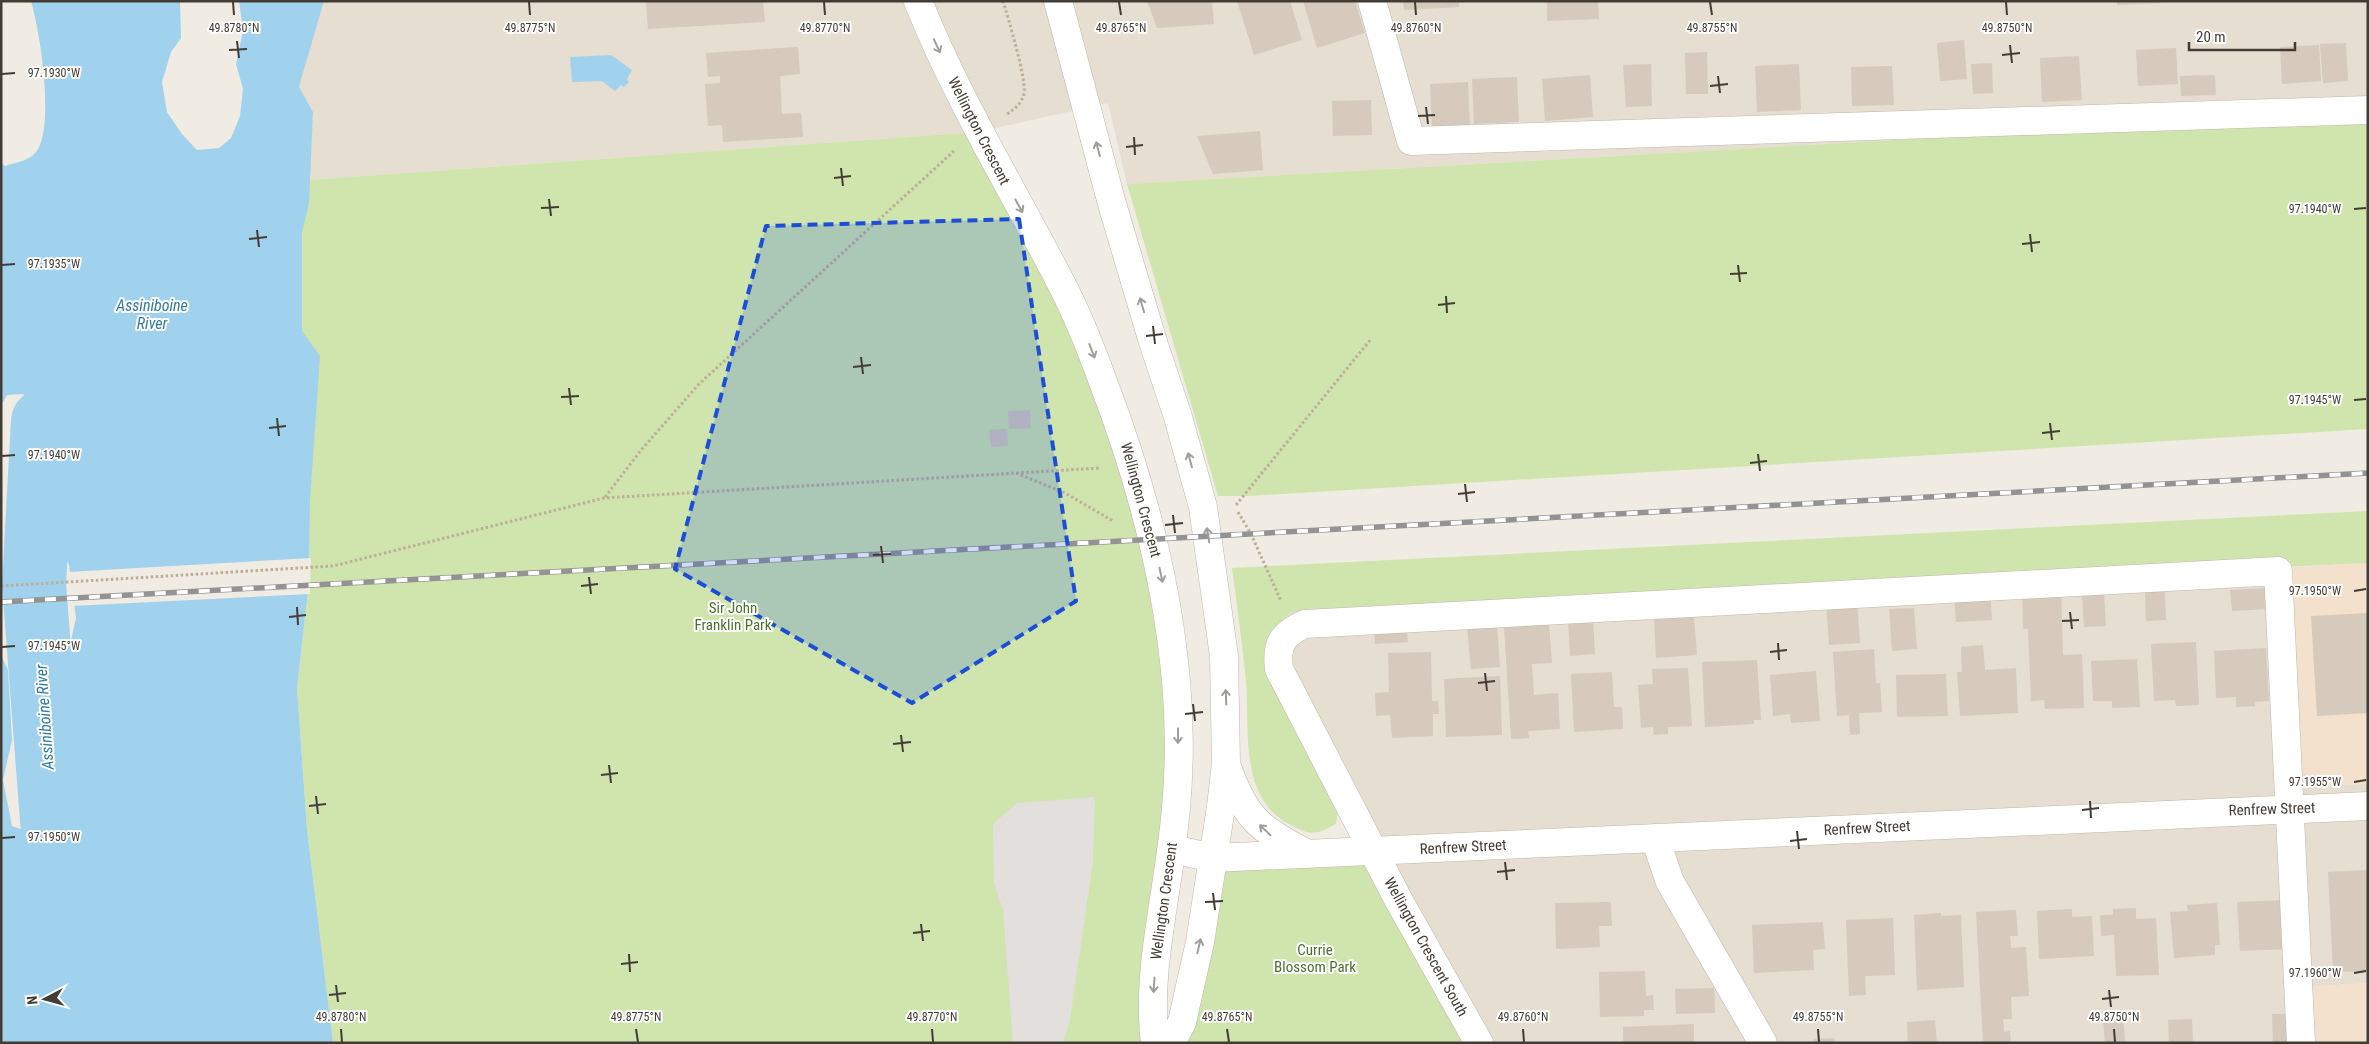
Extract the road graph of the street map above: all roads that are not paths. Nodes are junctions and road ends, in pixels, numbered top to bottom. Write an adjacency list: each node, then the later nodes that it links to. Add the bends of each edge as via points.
1 (918, 1): 9 (street, Wellington Crescent, one-way to 9, via 934,42 978,132 1061,282 1088,340 1132,460 1162,580 1176,682 1178,736)
2 (1058, 1): 5 (street, one-way to 2, via 1224,656 1203,508 1112,204)
3 (1372, 1): 4 (street, via 1411,141)
4 (2368, 110)
5 (1226, 763): 11 (street, Renfrew Street, one-way to 5, via 1273,836 1255,820 1238,798); 12 (street)
6 (2368, 806): 7 (street, Renfrew Street)
7 (2291, 808): 8 (street, Renfrew Street); 10 (street, Wellington Crescent South, via 2278,570 1305,624 1283,638 1277,652 1279,669); 17 (street)
8 (1654, 838): 10 (street, Renfrew Street); 16 (street, via 1670,882)
9 (1172, 849): 12 (street, Renfrew Street); 13 (street, Wellington Crescent, one-way to 13, via 1156,953 1151,1015)
10 (1373, 852): 11 (street, Renfrew Street); 15 (street, Wellington Crescent South)
11 (1307, 854): 12 (street, Renfrew Street)
12 (1214, 858): 14 (street, one-way to 12, via 1182,1022)
13 (1155, 1043)
14 (1171, 1043)
15 (1479, 1043)
16 (1763, 1043)
17 (2302, 1043)

